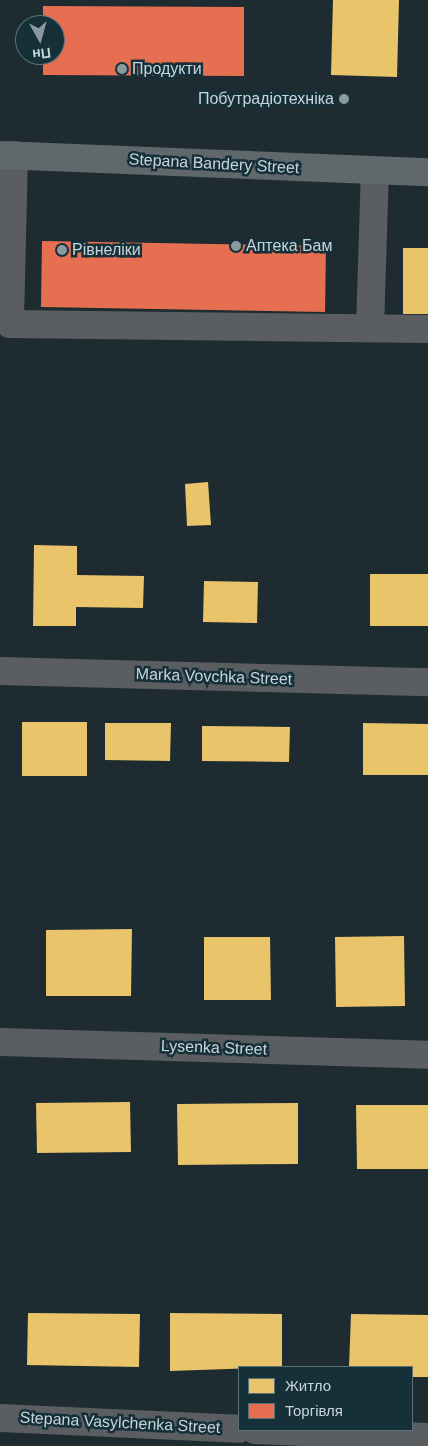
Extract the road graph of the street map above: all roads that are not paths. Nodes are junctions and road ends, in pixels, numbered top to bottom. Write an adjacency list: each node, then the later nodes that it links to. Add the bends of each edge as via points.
1 (7, 155): 2 (main road, Stepana Bandery Street); 4 (street, via 10,324)
2 (375, 171): 3 (main road, Stepana Bandery Street); 4 (street)
3 (428, 172)
4 (370, 328): 5 (street)
5 (428, 330)
6 (0, 671): 7 (street, Marka Vovchka Street)
7 (428, 682)
8 (0, 1042): 9 (street, Lysenka Street)
9 (428, 1055)
10 (0, 1418): 11 (street, Stepana Vasylchenka Street)
11 (238, 1429)
12 (260, 1431): 14 (street)
13 (428, 1437): 14 (street)
14 (297, 1439)

